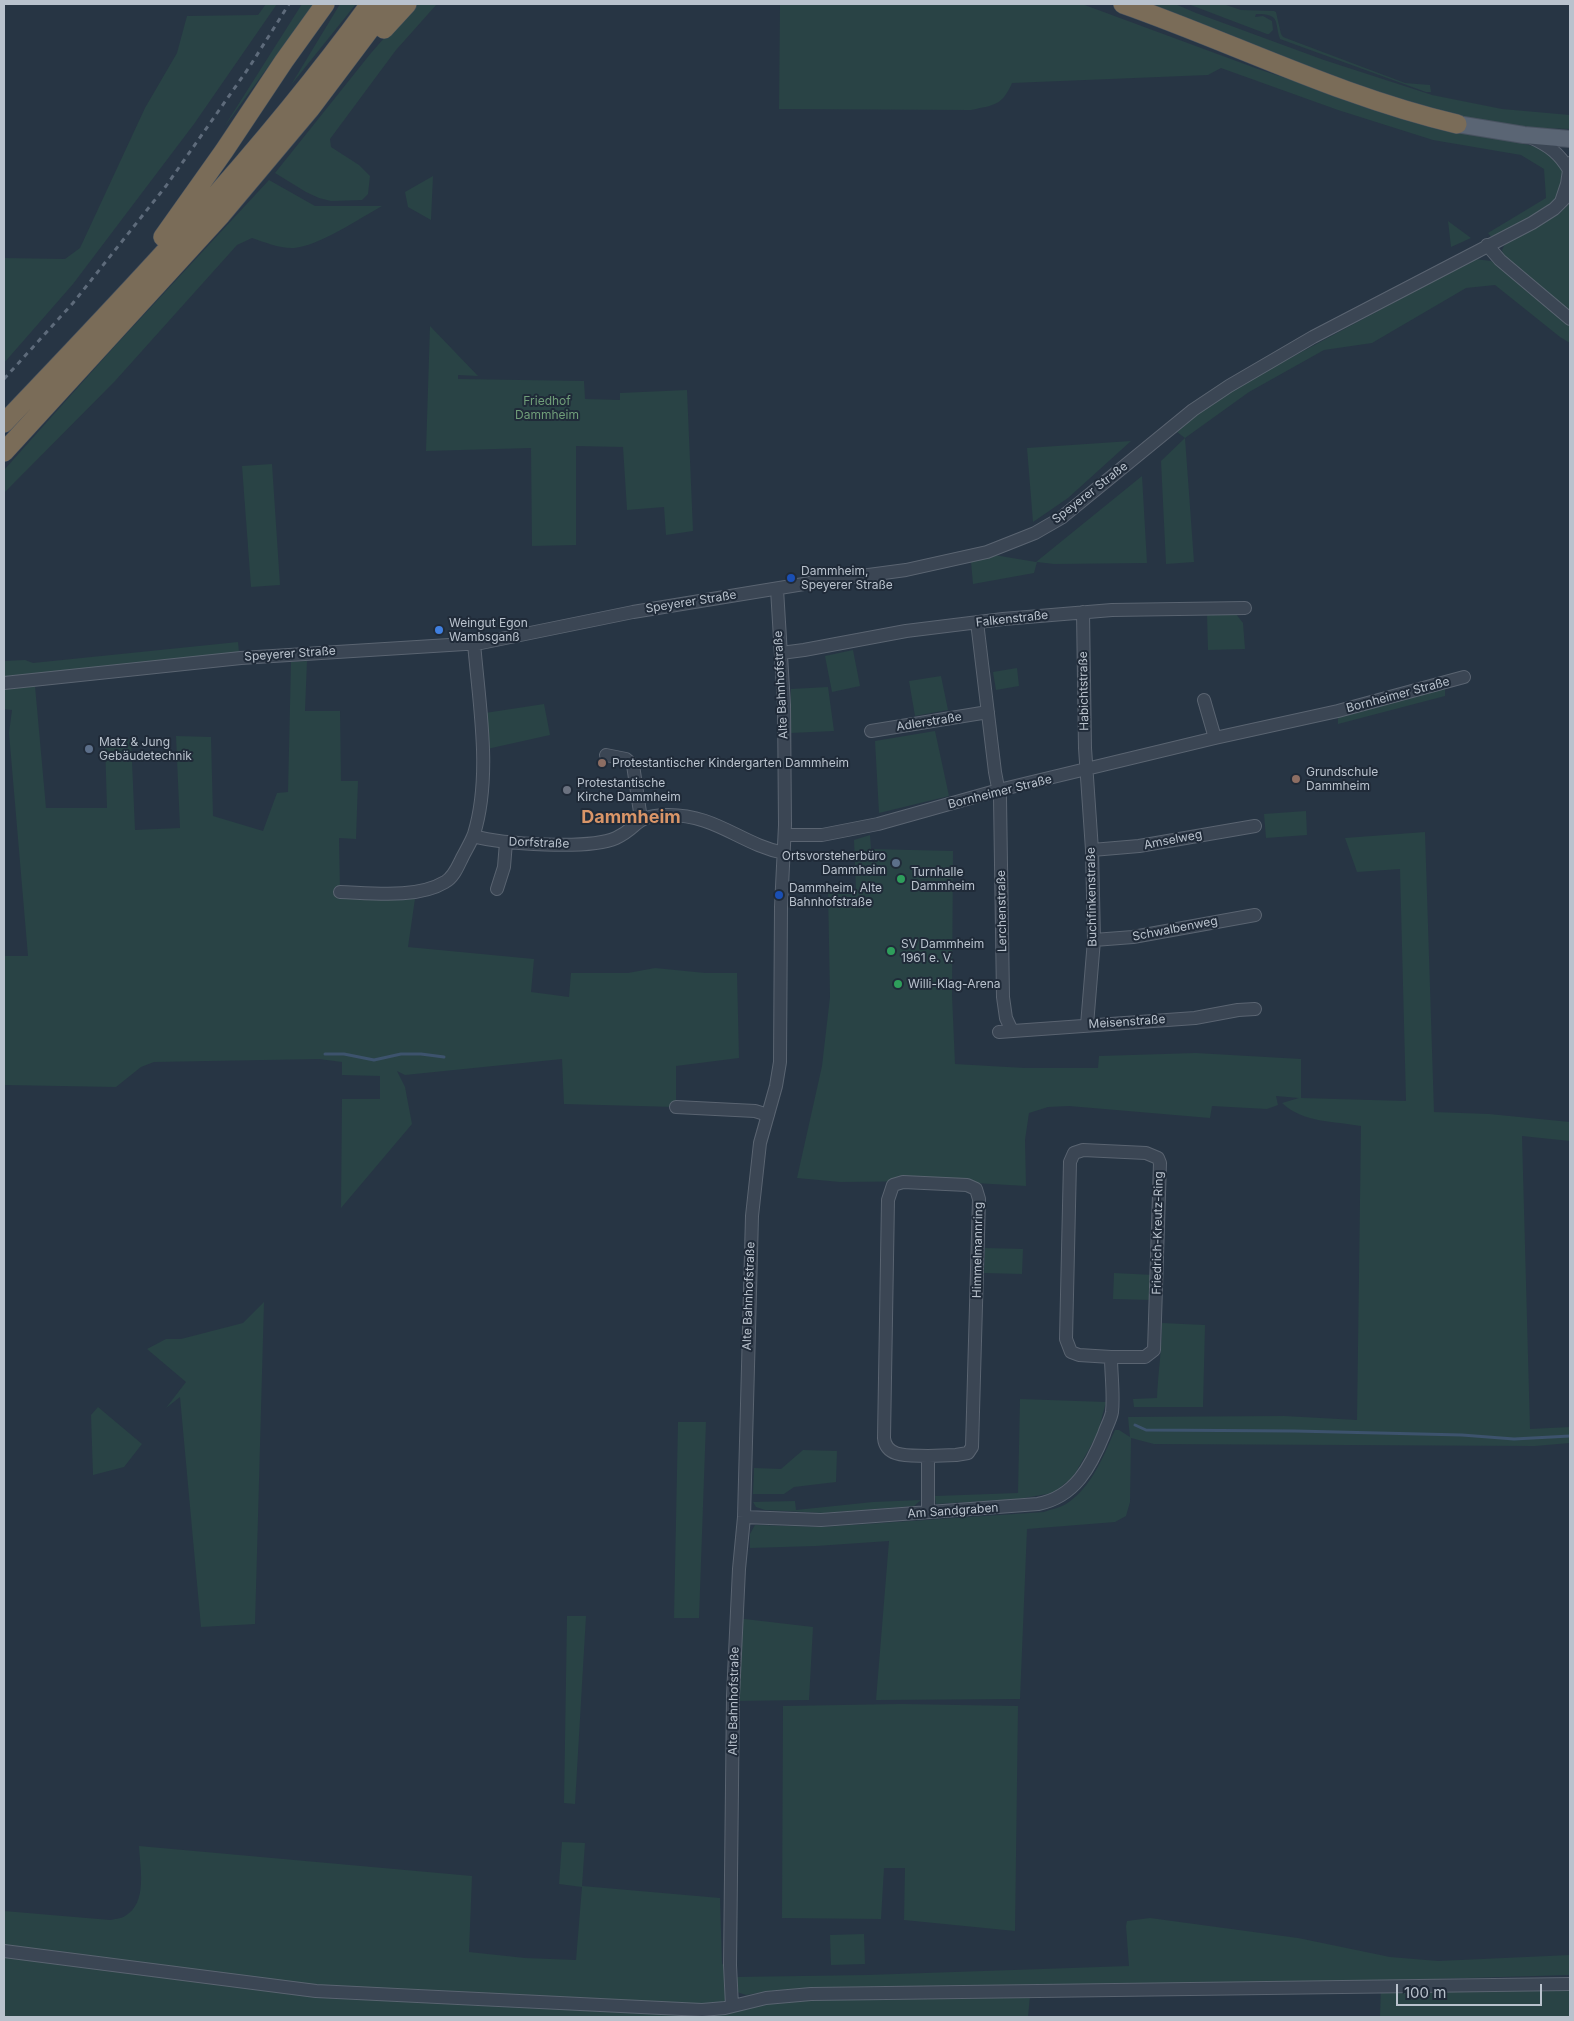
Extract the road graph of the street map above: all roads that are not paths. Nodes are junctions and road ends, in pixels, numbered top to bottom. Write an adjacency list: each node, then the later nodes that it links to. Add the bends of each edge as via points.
1 (325, 4): 15 (highway, via 174,224 126,282)
2 (370, 4): 15 (highway, via 263,140 158,261)
3 (389, 4): 6 (highway)
4 (407, 4): 6 (highway)
5 (1123, 4): 7 (highway, via 1312,77)
6 (310, 108): 17 (highway, via 221,215)
7 (1456, 124): 8 (main road)
8 (1524, 135): 9 (main road); 10 (street, via 1553,150)
9 (1570, 139)
10 (1570, 166): 12 (street)
11 (1570, 193): 12 (street, Speyerer Straße)
12 (1560, 204): 13 (street, Speyerer Straße, via 1532,223)
13 (1487, 245): 14 (street, via 1500,260); 18 (street, Speyerer Straße, via 1313,337 1229,386 1193,410 1076,507 1035,533 987,552 906,570)
14 (1570, 319)
15 (98, 324): 16 (highway)
16 (4, 423)
17 (4, 452)
18 (777, 589): 22 (street, Speyerer Straße, via 633,612); 23 (street, Alte Bahnhofstraße)
19 (1244, 608): 20 (street, Falkenstraße)
20 (1083, 612): 21 (street, Falkenstraße); 31 (street, Habichtstraße)
21 (977, 622): 23 (street, Falkenstraße); 27 (street)
22 (474, 644): 25 (street, Speyerer Straße, via 241,658); 36 (street, via 482,763)
23 (781, 653): 35 (street, Alte Bahnhofstraße)
24 (1464, 677): 29 (street, Bornheimer Straße, via 1338,711)
25 (4, 683)
26 (1204, 700): 29 (street)
27 (988, 712): 28 (street, Adlerstraße); 32 (street)
28 (871, 731)
29 (1214, 738): 31 (street, Bornheimer Straße)
30 (606, 755): 33 (street, via 626,759 633,764)
31 (1086, 769): 32 (street, Bornheimer Straße); 38 (street, Buchfinkenstraße)
32 (999, 790): 35 (street, Bornheimer Straße, via 836,834); 46 (street, Lerchenstraße, via 1003,997)
33 (641, 819): 37 (street, Dorfstraße, via 616,838 599,843); 39 (street, Dorfstraße, via 667,815 698,818)
34 (1254, 826): 38 (street, Amselweg, via 1132,848)
35 (785, 835): 39 (street, Alte Bahnhofstraße)
36 (473, 836): 37 (street, Dorfstraße); 41 (street, via 452,876 444,883 408,892)
37 (506, 842): 40 (street, via 504,867)
38 (1092, 850): 43 (street, Buchfinkenstraße)
39 (784, 853): 49 (street, Alte Bahnhofstraße, via 780,1062)
40 (497, 889)
41 (340, 892)
42 (1255, 914): 43 (street, Schwalbenweg, via 1133,938)
43 (1094, 940): 45 (street, Buchfinkenstraße)
44 (1255, 1009): 45 (street, Meisenstraße, via 1195,1018)
45 (1087, 1025): 46 (street, Meisenstraße)
46 (1012, 1031): 47 (street, Meisenstraße)
47 (999, 1032)
48 (676, 1107): 49 (street, via 755,1111)
49 (768, 1115): 53 (street, Alte Bahnhofstraße, via 757,1158 752,1216)
50 (1111, 1357): 50 (street, Friedrich-Kreutz-Ring, via 1071,1352 1066,1339 1070,1162 1074,1153 1083,1150 1146,1153 1158,1158 1160,1163 1154,1350 1145,1357); 52 (street, Am Sandgraben, via 1112,1413 1089,1466 1072,1488 1056,1499 1038,1504)
51 (928, 1456): 51 (street, Himmelmannring, via 891,1452 886,1448 884,1438 888,1200 893,1185 903,1182 968,1186 976,1190 979,1199 972,1447 963,1455); 52 (street)
52 (928, 1512): 53 (street, Am Sandgraben, via 821,1520)
53 (744, 1517): 56 (street, Alte Bahnhofstraße, via 733,1696)
54 (4, 1951): 56 (street, via 316,1991 685,2010)
55 (1570, 1984): 56 (street, via 794,1995)
56 (732, 2006)

